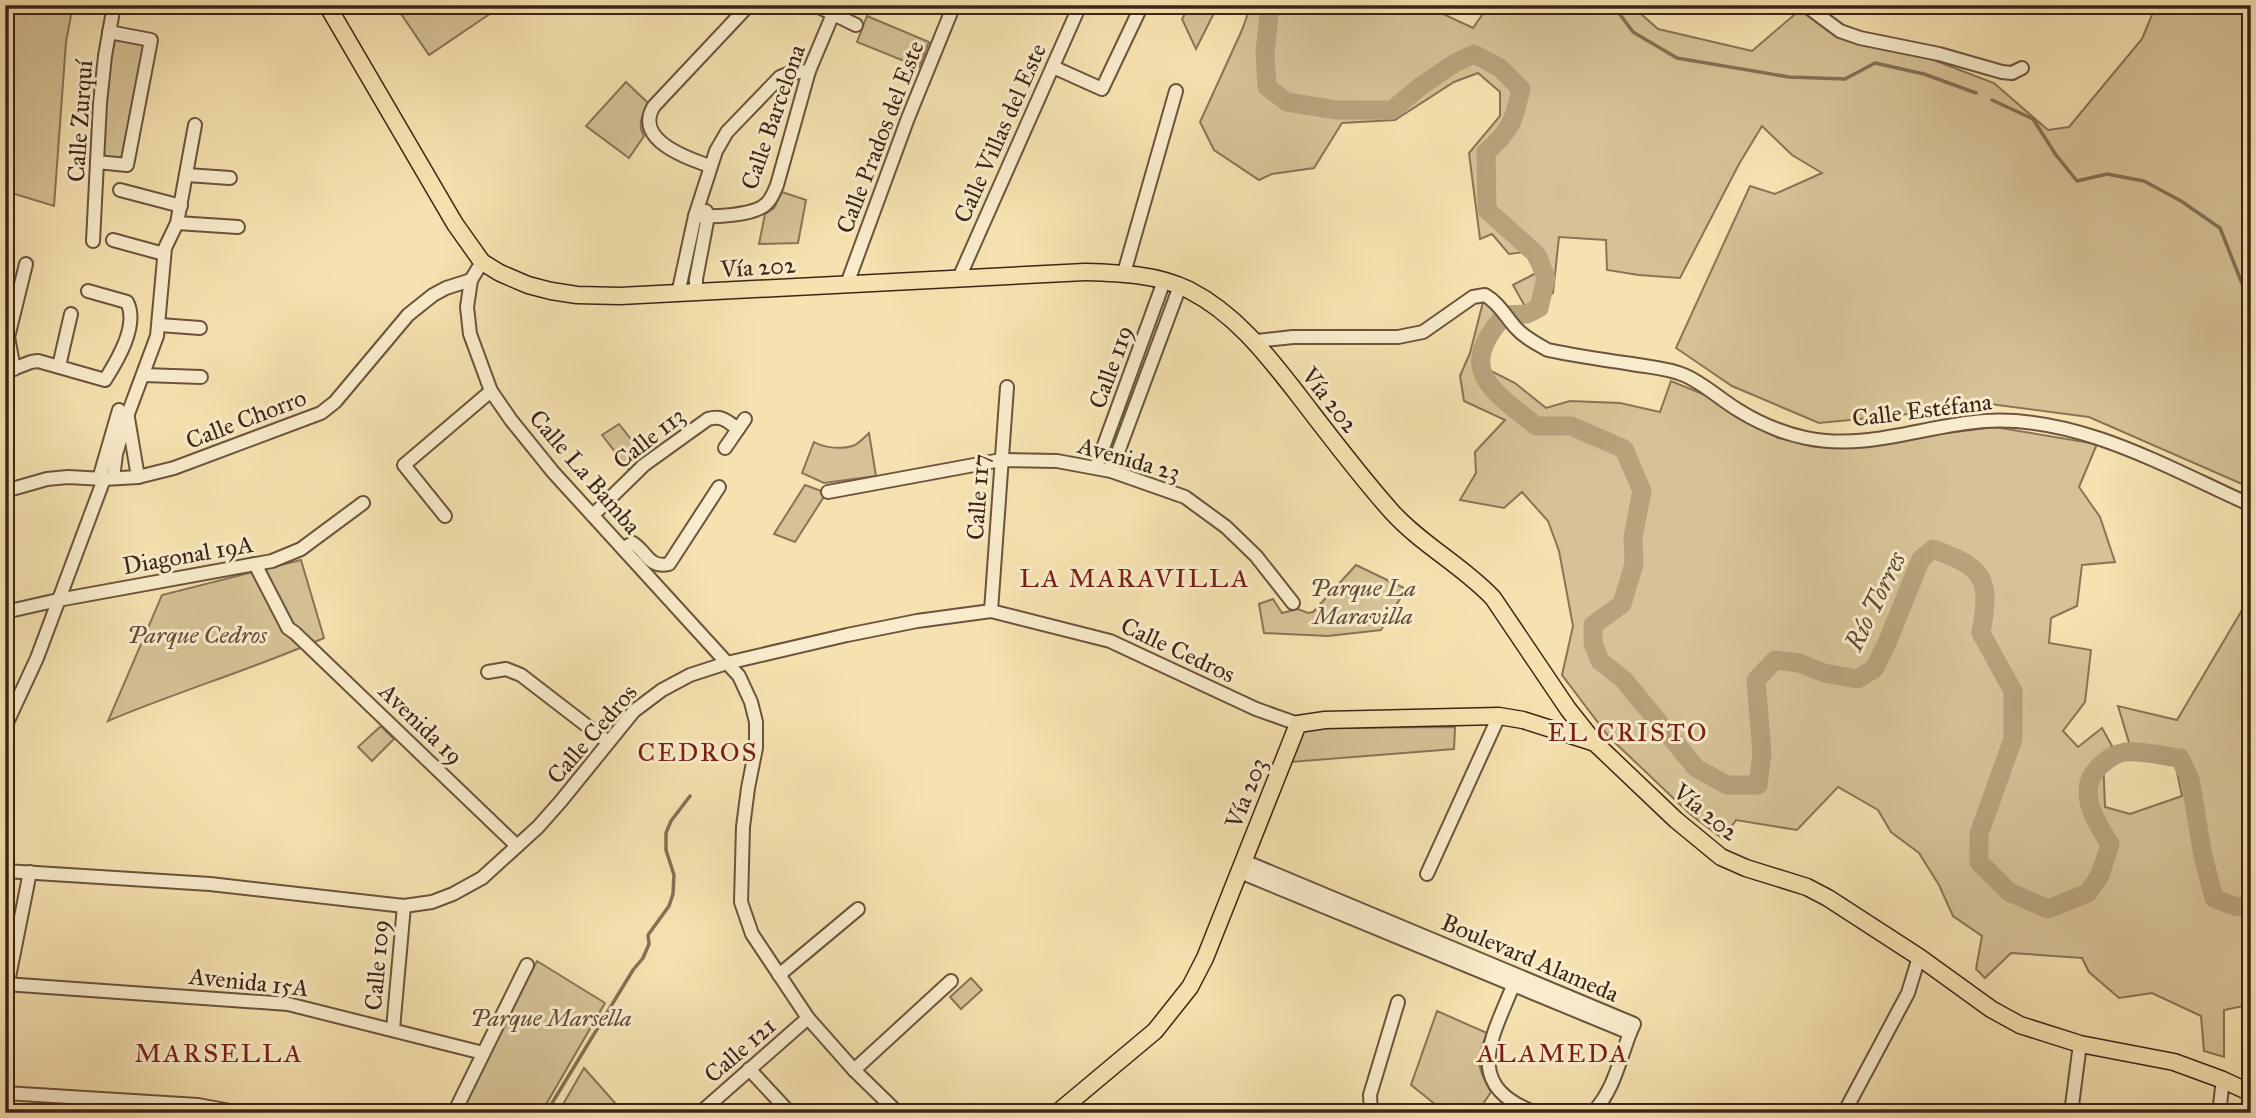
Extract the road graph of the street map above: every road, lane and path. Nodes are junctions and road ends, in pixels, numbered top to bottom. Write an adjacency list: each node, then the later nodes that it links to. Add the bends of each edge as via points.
1 (114, 5): 11 (street, Calle Zurquí)
2 (327, 5): 29 (main road, Vía 202)
3 (748, 5): 18 (street, via 648,118 651,132 673,150)
4 (815, 5): 9 (street)
5 (954, 5): 34 (street, Calle Prados del Este)
6 (1080, 5): 12 (street, Calle Villas del Este)
7 (1805, 5): 13 (street, via 1840,31 1860,38 2012,74)
8 (1140, 9): 12 (street, via 1102,89)
9 (833, 14): 10 (street); 14 (street, Calle Barcelona)
10 (856, 25)
11 (109, 32): 17 (street, Calle Zurquí); 17 (street, via 151,40 127,165)
12 (1053, 67): 32 (street, Calle Villas del Este)
13 (2022, 68)
14 (809, 71): 18 (street, via 785,74 775,81 727,132); 23 (street, Calle Barcelona, via 769,202 757,210)
15 (1176, 91): 31 (street)
16 (195, 125): 19 (street)
17 (97, 162): 27 (street, Calle Zurquí)
18 (710, 166): 23 (street)
19 (187, 175): 20 (street); 22 (street)
20 (230, 177)
21 (120, 190): 22 (street)
22 (181, 206): 24 (street)
23 (701, 216): 37 (street); 38 (street)
24 (177, 223): 25 (street); 28 (street)
25 (238, 227)
26 (113, 240): 28 (street)
27 (93, 241)
28 (164, 254): 40 (street)
29 (482, 262): 33 (street); 38 (main road, Vía 202, via 528,285 577,295)
30 (26, 264): 44 (street, via 8,337)
31 (1124, 273): 32 (main road, Vía 202); 35 (main road, Vía 202)
32 (959, 278): 34 (main road, Vía 202)
33 (471, 281): 48 (street, Calle La Bamba, via 467,307 470,334); 54 (street, Calle Chorro, via 433,295 408,315 321,413)
34 (847, 284): 37 (main road, Vía 202)
35 (1172, 284): 42 (main road, Vía 202, via 1219,307); 52 (street, Calle 119); 53 (street, Calle 119)
36 (88, 291): 43 (street, via 127,302 131,310 126,337 105,380)
37 (696, 293): 38 (main road, Vía 202)
38 (678, 294)
39 (71, 314): 43 (street)
40 (160, 325): 41 (street); 45 (street)
41 (200, 328)
42 (1256, 341): 60 (street, Calle Estéfana, via 1398,337 1423,332 1473,297 1485,295 1518,331 1548,350 1684,375 1762,423 1797,435 1839,442 1874,441 1956,424 2032,422 2096,437); 71 (main road, Vía 202, via 1395,516 1493,598)
43 (59, 366): 44 (street, via 36,361)
44 (9, 370)
45 (144, 375): 46 (street); 49 (street)
46 (201, 377)
47 (1007, 387): 51 (street, Calle 117)
48 (491, 391): 61 (street, Calle La Bamba, via 519,431); 62 (street, via 404,465)
49 (123, 412): 54 (street); 55 (street, via 116,454)
50 (725, 448): 61 (street, Calle 113, via 742,424 708,419 644,465)
51 (1001, 460): 52 (street, Avenida 23); 58 (street, Avenida 23); 67 (street, Calle 117)
52 (1096, 467): 53 (street, Avenida 23)
53 (1111, 471): 66 (street, Avenida 23, via 1185,497 1256,556)
54 (138, 477): 55 (street, Calle Chorro)
55 (105, 479): 57 (street, Calle Chorro, via 47,479); 65 (street)
56 (719, 487): 63 (street, via 669,564 650,561 636,544)
57 (5, 491)
58 (828, 492)
59 (363, 503): 64 (street, Diagonal 19A, via 301,549)
60 (2251, 505)
61 (593, 515): 63 (street, Calle La Bamba)
62 (445, 516)
63 (623, 548): 69 (street, Calle La Bamba)
64 (255, 564): 65 (street, Diagonal 19A); 78 (street, Avenida 19, via 288,628)
65 (58, 600): 68 (street, Diagonal 19A); 75 (street)
66 (1293, 603)
67 (991, 611): 69 (street, Calle Cedros, via 847,635); 73 (street, Calle Cedros, via 1110,641)
68 (5, 612)
69 (727, 663): 76 (street, Calle Cedros, via 662,690 634,711); 87 (street, Calle La Bamba, via 747,691 756,722 743,827 741,902 752,934)
70 (488, 672): 76 (street, via 506,669 521,675)
71 (1563, 701): 74 (main road, via 1554,721); 77 (main road, Vía 202)
72 (1499, 716): 73 (main road); 74 (main road); 82 (street)
73 (1298, 724): 79 (main road, Vía 203)
74 (1546, 726): 77 (main road)
75 (5, 727)
76 (608, 742): 78 (street, Calle Cedros)
77 (1595, 743): 85 (main road, Vía 202, via 1721,857 1807,887)
78 (517, 846): 83 (street, Calle Cedros, via 466,889 432,902)
79 (1242, 866): 88 (street, Boulevard Alameda); 106 (main road, Vía 203, via 1205,958 1172,1012 1131,1053)
80 (5, 871): 81 (street, Calle Cedros)
81 (30, 872): 83 (street, Calle Cedros, via 209,884); 90 (street)
82 (1427, 874)
83 (404, 906): 93 (street, Calle 109)
84 (858, 909): 87 (street)
85 (1919, 957): 94 (main road, Vía 202, via 2020,1025); 110 (street, via 1908,993)
86 (527, 965): 95 (street)
87 (779, 975): 92 (street, Calle La Bamba)
88 (1516, 980): 108 (street, via 1489,1046 1488,1066 1494,1083 1507,1098); 109 (street, Boulevard Alameda, via 1630,1033 1607,1094)
89 (951, 981): 97 (street)
90 (6, 988): 93 (street, Avenida 15A, via 276,1003)
91 (1398, 1002): 107 (street, via 1370,1095)
92 (808, 1018): 96 (street, Calle 121); 97 (street, Calle La Bamba)
93 (393, 1029): 95 (street, Avenida 15A)
94 (2080, 1044): 98 (main road, Vía 202, via 2174,1062); 111 (street)
95 (483, 1053): 102 (street)
96 (749, 1069): 103 (street, Calle 121); 104 (street)
97 (853, 1070): 105 (street, Calle La Bamba)
98 (2223, 1080): 100 (main road, Vía 202); 112 (street)
99 (5, 1093): 101 (street, via 198,1105)
100 (2251, 1093)
101 (241, 1113)
102 (454, 1113)
103 (700, 1113)
104 (790, 1113)
105 (898, 1113)
106 (1057, 1113)
107 (1371, 1113)
108 (1536, 1113)
109 (1592, 1113)
110 (1844, 1113)
111 (2071, 1113)
112 (2219, 1113)

